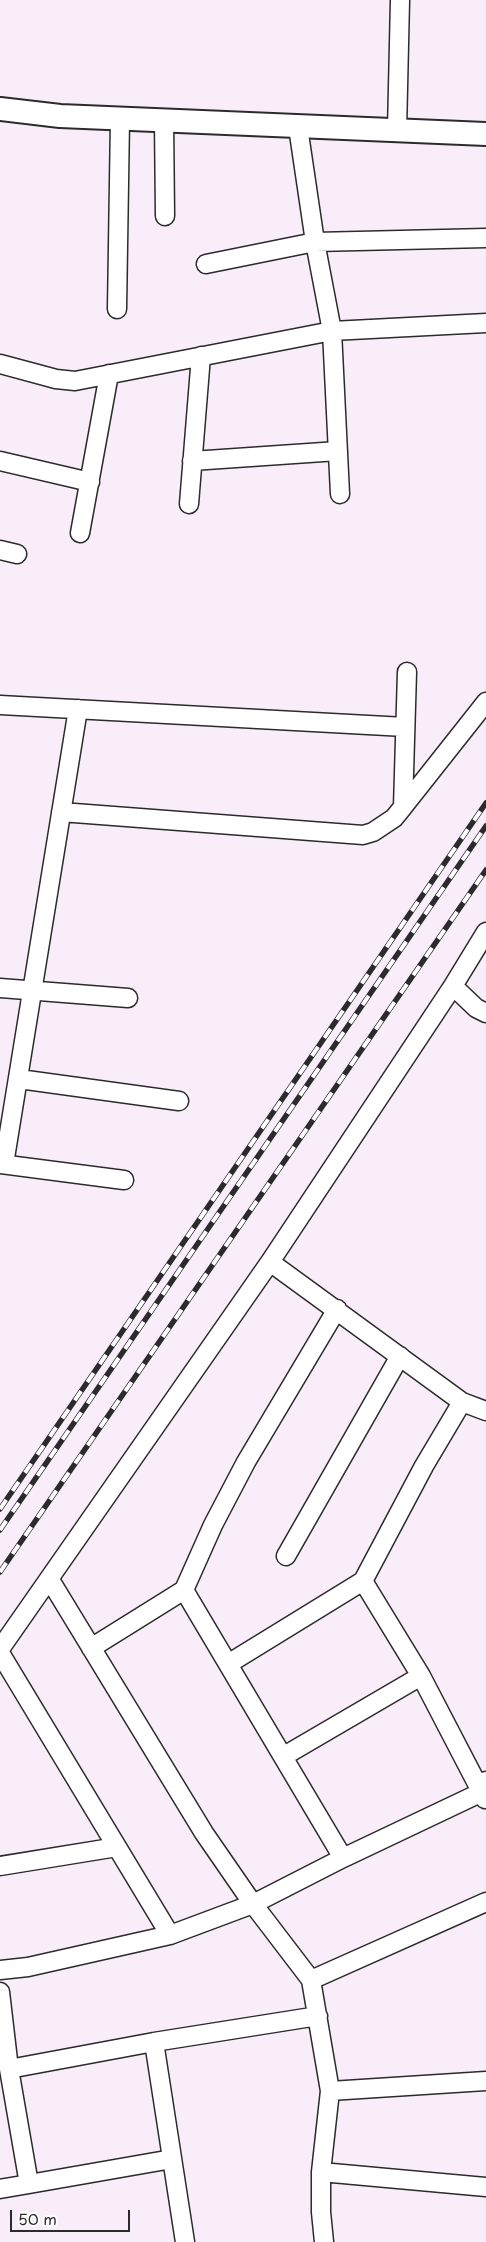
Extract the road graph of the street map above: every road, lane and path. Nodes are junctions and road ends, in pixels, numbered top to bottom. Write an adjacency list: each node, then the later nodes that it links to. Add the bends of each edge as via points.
1 (400, 0): 6 (street)
2 (0, 109): 3 (main road)
3 (120, 118): 4 (main road); 12 (street)
4 (164, 120): 5 (main road); 8 (street)
5 (298, 126): 6 (main road); 10 (street)
6 (397, 130): 7 (main road)
7 (486, 134)
8 (165, 216)
9 (486, 238): 10 (street)
10 (314, 242): 11 (street); 14 (street)
11 (206, 264)
12 (117, 309)
13 (486, 322): 14 (street)
14 (332, 331): 15 (street); 18 (street)
15 (202, 356): 17 (street); 20 (street)
16 (0, 364): 17 (street, via 75,381)
17 (109, 374): 21 (street)
18 (338, 451): 20 (street); 22 (street)
19 (0, 461): 21 (street)
20 (192, 461): 23 (street)
21 (90, 482): 24 (street)
22 (340, 494)
23 (189, 504)
24 (80, 533)
25 (407, 672): 29 (street)
26 (486, 702): 30 (street)
27 (0, 705): 28 (street)
28 (78, 709): 29 (street); 31 (street)
29 (405, 727): 30 (street)
30 (403, 807): 31 (street, via 382,827 363,834)
31 (61, 812): 35 (street)
32 (486, 932): 33 (street)
33 (453, 986): 37 (street); 42 (street)
34 (0, 988): 35 (street)
35 (32, 990): 36 (street); 38 (street)
36 (128, 998)
37 (486, 1013)
38 (19, 1079): 39 (street); 40 (street)
39 (179, 1101)
40 (2, 1164): 41 (street)
41 (124, 1180)
42 (270, 1262): 43 (street); 48 (street)
43 (337, 1309): 44 (street); 50 (street, via 246,1462)
44 (400, 1356): 45 (street); 47 (street)
45 (462, 1402): 46 (street); 49 (street)
46 (486, 1411)
47 (286, 1556)
48 (50, 1580): 51 (street); 52 (street)
49 (363, 1581): 54 (street); 55 (street)
50 (184, 1590): 51 (street); 54 (street)
51 (91, 1648): 62 (street, via 204,1833)
52 (0, 1649)
53 (0, 1653): 58 (street)
54 (228, 1664): 56 (street)
55 (421, 1676): 56 (street); 57 (street)
56 (284, 1756): 59 (street)
57 (485, 1792): 59 (street)
58 (117, 1847): 60 (street); 63 (street)
59 (343, 1858): 62 (street)
60 (0, 1866)
61 (486, 1902): 65 (street)
62 (253, 1904): 63 (street); 65 (street)
63 (170, 1935): 64 (street, via 28,1967)
64 (0, 1970)
65 (311, 1980): 67 (street)
66 (0, 1992): 69 (street)
67 (318, 2016): 68 (street); 71 (street)
68 (154, 2042): 69 (street); 72 (street)
69 (9, 2069): 74 (street)
70 (486, 2080): 71 (street)
71 (330, 2092): 73 (street)
72 (172, 2159): 74 (street); 77 (street)
73 (321, 2172): 75 (street); 78 (street)
74 (29, 2184): 76 (street)
75 (486, 2187)
76 (0, 2189)
77 (186, 2242)
78 (324, 2242)

